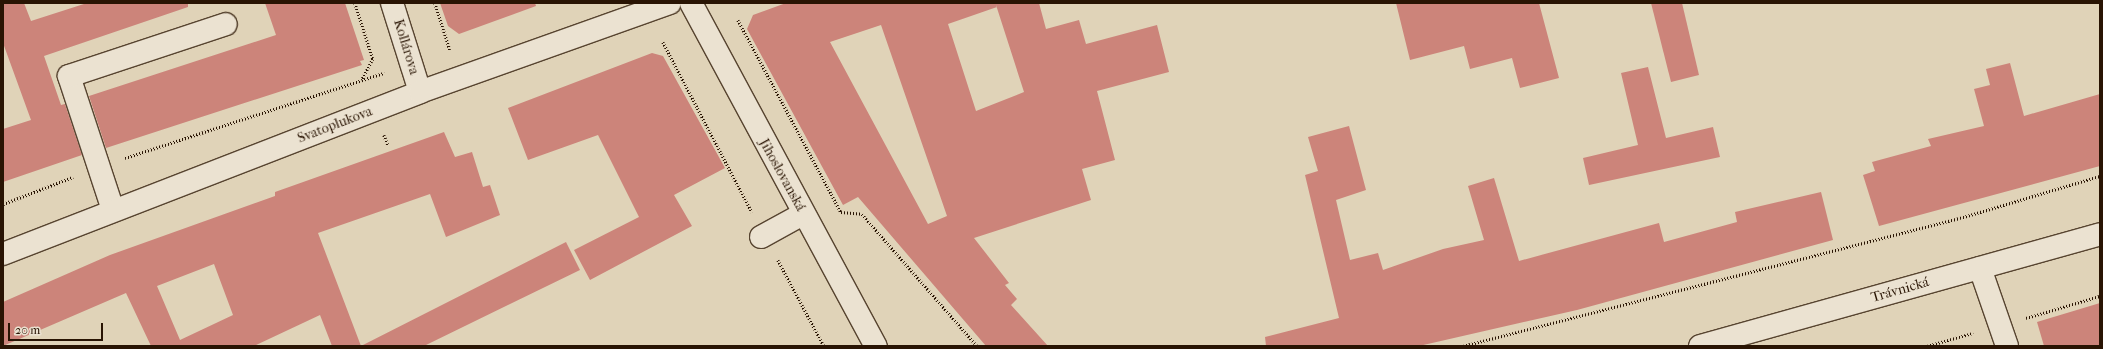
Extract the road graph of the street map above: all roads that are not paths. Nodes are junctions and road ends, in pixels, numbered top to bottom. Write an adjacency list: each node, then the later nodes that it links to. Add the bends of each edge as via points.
1 (392, 3): 5 (street, Kollárova)
2 (670, 3): 5 (street, Svatoplukova)
3 (691, 3): 7 (street, Jihoslovanská)
4 (226, 24): 6 (street, via 69,76)
5 (420, 92): 6 (street, Svatoplukova)
6 (113, 210): 10 (street, Svatoplukova)
7 (804, 214): 9 (street); 12 (street, Jihoslovanská)
8 (2100, 234): 11 (street, Trávnická)
9 (763, 236)
10 (3, 254)
11 (1980, 268): 13 (street, Trávnická); 14 (street)
12 (876, 346)
13 (1700, 346)
14 (2006, 346)

